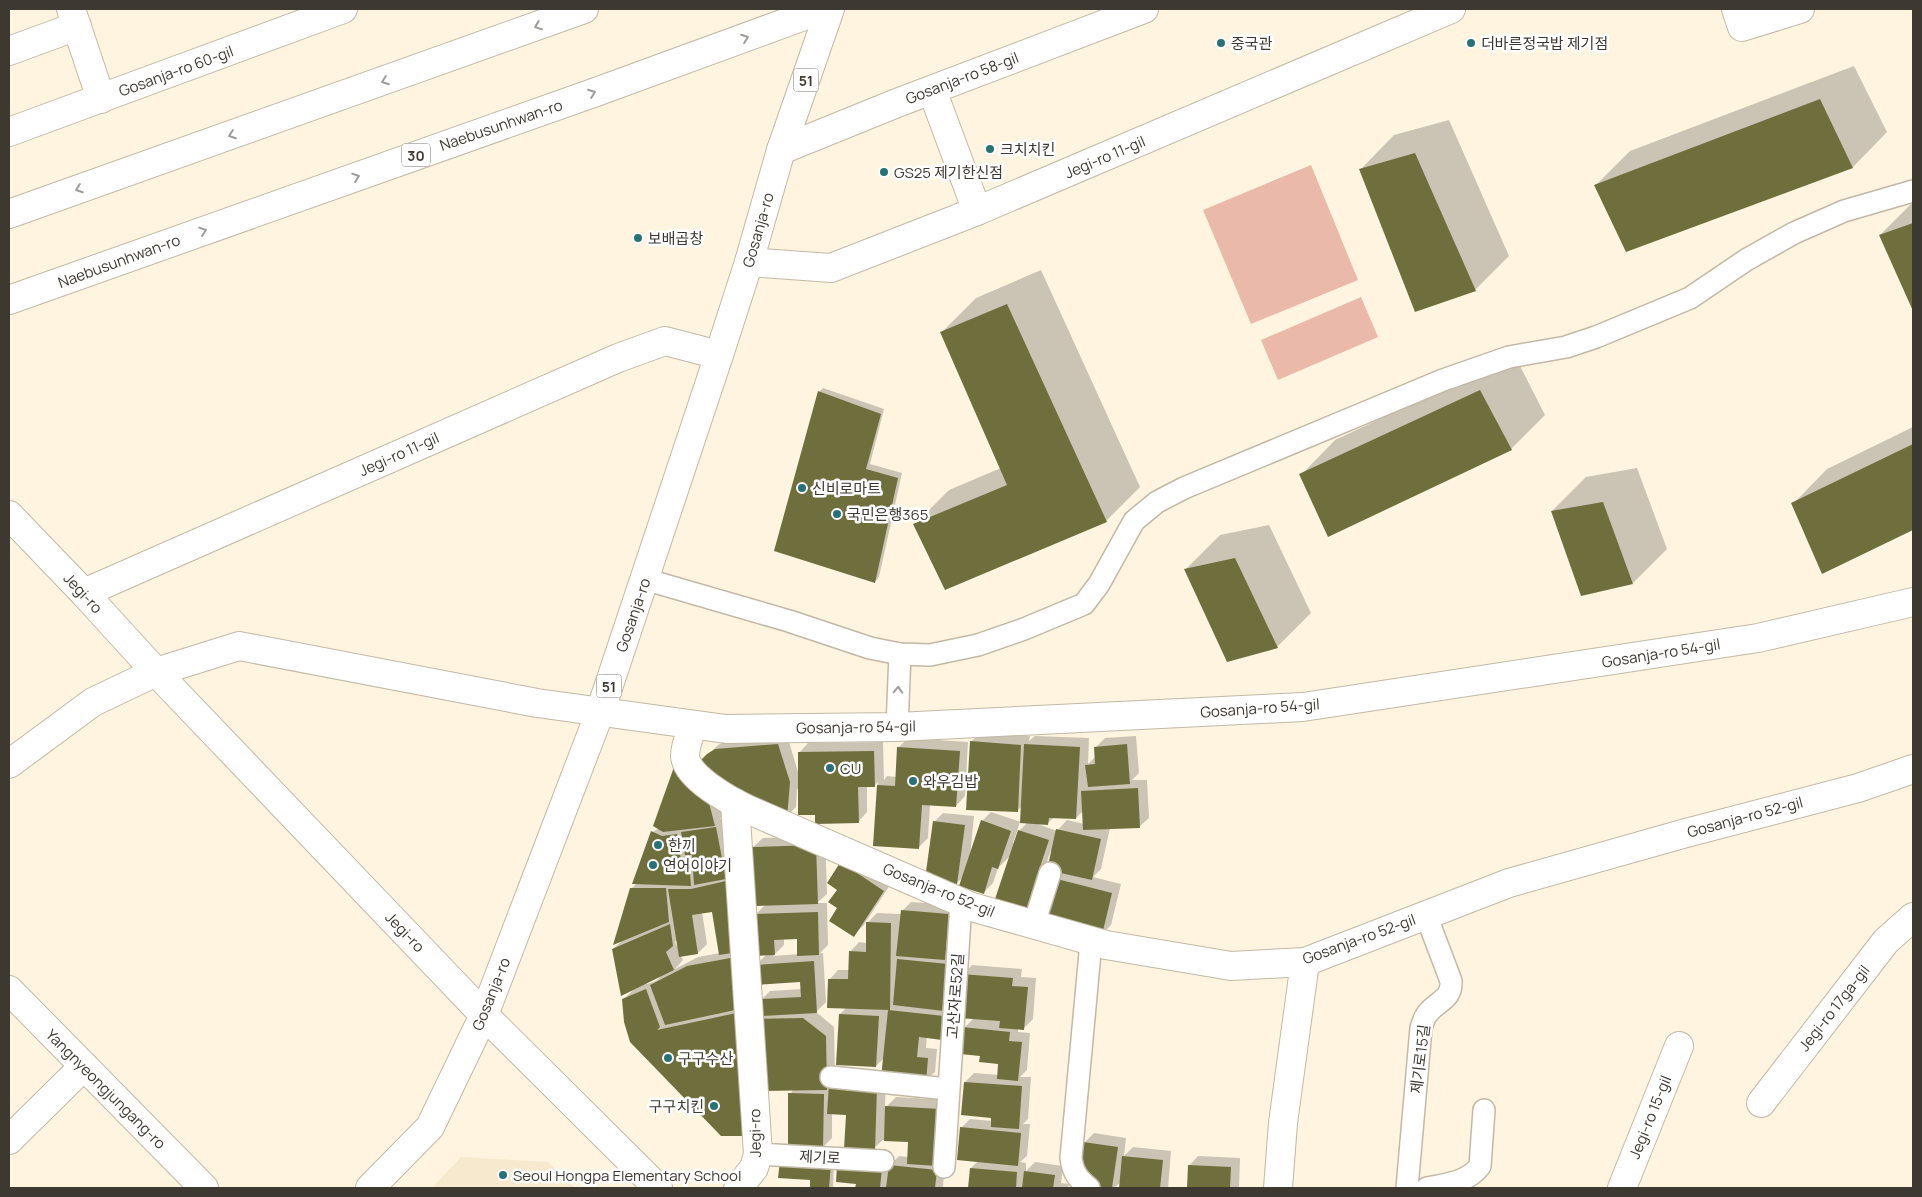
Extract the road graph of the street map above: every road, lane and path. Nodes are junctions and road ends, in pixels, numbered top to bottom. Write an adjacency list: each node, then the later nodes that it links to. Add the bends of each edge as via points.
1 (343, 9): 13 (main road, Gosanja-ro 60-gil)
2 (584, 9): 18 (main road, one-way to 18)
3 (823, 9): 20 (main road, Naebusunhwan-ro / 30, one-way to 3)
4 (830, 9): 15 (main road, Gosanja-ro / 51)
5 (1144, 9): 12 (main road, Gosanja-ro 58-gil)
6 (1451, 9): 9 (main road, Jegi-ro 11-gil)
7 (1736, 9): 8 (main road, via 1742,27)
8 (1800, 9)
9 (1409, 17): 17 (main road, Jegi-ro 11-gil)
10 (74, 18): 11 (main road); 13 (main road)
11 (9, 50)
12 (932, 90): 15 (main road, Gosanja-ro 58-gil); 17 (main road)
13 (101, 99): 14 (main road, Gosanja-ro 60-gil)
14 (9, 132)
15 (781, 150): 19 (main road, Gosanja-ro / 51)
16 (1913, 191): 26 (lane, via 1844,211 1794,233 1746,260 1690,298 1614,330 1566,347 1509,357 1443,380 1184,488 1157,502 1134,521 1099,584 1084,604 978,645 930,654)
17 (977, 212): 19 (main road, Jegi-ro 11-gil, via 831,268)
18 (9, 214)
19 (749, 262): 21 (main road, Gosanja-ro / 51)
20 (9, 300)
21 (719, 355): 23 (main road, Gosanja-ro / 51); 24 (main road, Jegi-ro 11-gil, via 664,341 618,358)
22 (10, 519): 24 (main road, Jegi-ro)
23 (644, 579): 26 (lane, via 870,648); 28 (main road, Gosanja-ro / 51)
24 (84, 593): 27 (main road, Jegi-ro)
25 (1913, 602): 30 (main road, Gosanja-ro 54-gil, via 1758,638 1303,707)
26 (900, 654): 30 (lane, one-way to 26)
27 (156, 672): 28 (main road, via 239,646 537,704); 31 (main road, via 93,702); 42 (main road, Jegi-ro)
28 (600, 712): 29 (main road, Gosanja-ro 54-gil); 42 (main road, Gosanja-ro / 51)
29 (693, 725): 30 (main road, Gosanja-ro 54-gil, via 726,729); 33 (main road, Gosanja-ro 52-gil, via 685,754 688,765 708,785)
30 (897, 727)
31 (9, 764)
32 (1913, 769): 36 (main road, Gosanja-ro 52-gil, via 1858,788 1509,883)
33 (735, 803): 35 (main road, Gosanja-ro 52-gil); 50 (main road, Jegi-ro)
34 (1050, 873): 38 (lane)
35 (961, 902): 38 (main road, Gosanja-ro 52-gil); 46 (lane, 고산자로52길)
36 (1426, 915): 40 (main road, Gosanja-ro 52-gil); 59 (lane, 제기로15길, via 1452,988 1448,996 1428,1012 1422,1028)
37 (1913, 917): 47 (main road, Jegi-ro 17ga-gil, via 1886,941)
38 (1034, 924): 39 (main road, Gosanja-ro 52-gil)
39 (1091, 942): 40 (main road, Gosanja-ro 52-gil, via 1231,966); 57 (lane, via 1072,1158 1075,1176)
40 (1305, 962): 58 (main road, via 1283,1123)
41 (9, 990): 44 (main road, Yangnyeongjungang-ro)
42 (484, 1015): 54 (main road, Gosanja-ro / 51, via 430,1127); 55 (main road, Jegi-ro)
43 (1679, 1046): 61 (main road, Jegi-ro 15-gil)
44 (84, 1066): 49 (main road); 53 (main road, Yangnyeongjungang-ro)
45 (832, 1077): 46 (lane)
46 (948, 1090): 52 (lane, 고산자로52길)
47 (1761, 1103)
48 (1484, 1110): 60 (lane, via 1480,1166 1466,1179)
49 (9, 1140)
50 (758, 1154): 51 (lane, 제기로); 56 (main road, Jegi-ro, via 754,1168)
51 (883, 1161)
52 (944, 1167)
53 (204, 1188)
54 (370, 1188)
55 (658, 1188)
56 (738, 1188)
57 (1089, 1188)
58 (1278, 1188)
59 (1407, 1188)
60 (1427, 1188)
61 (1623, 1188)

